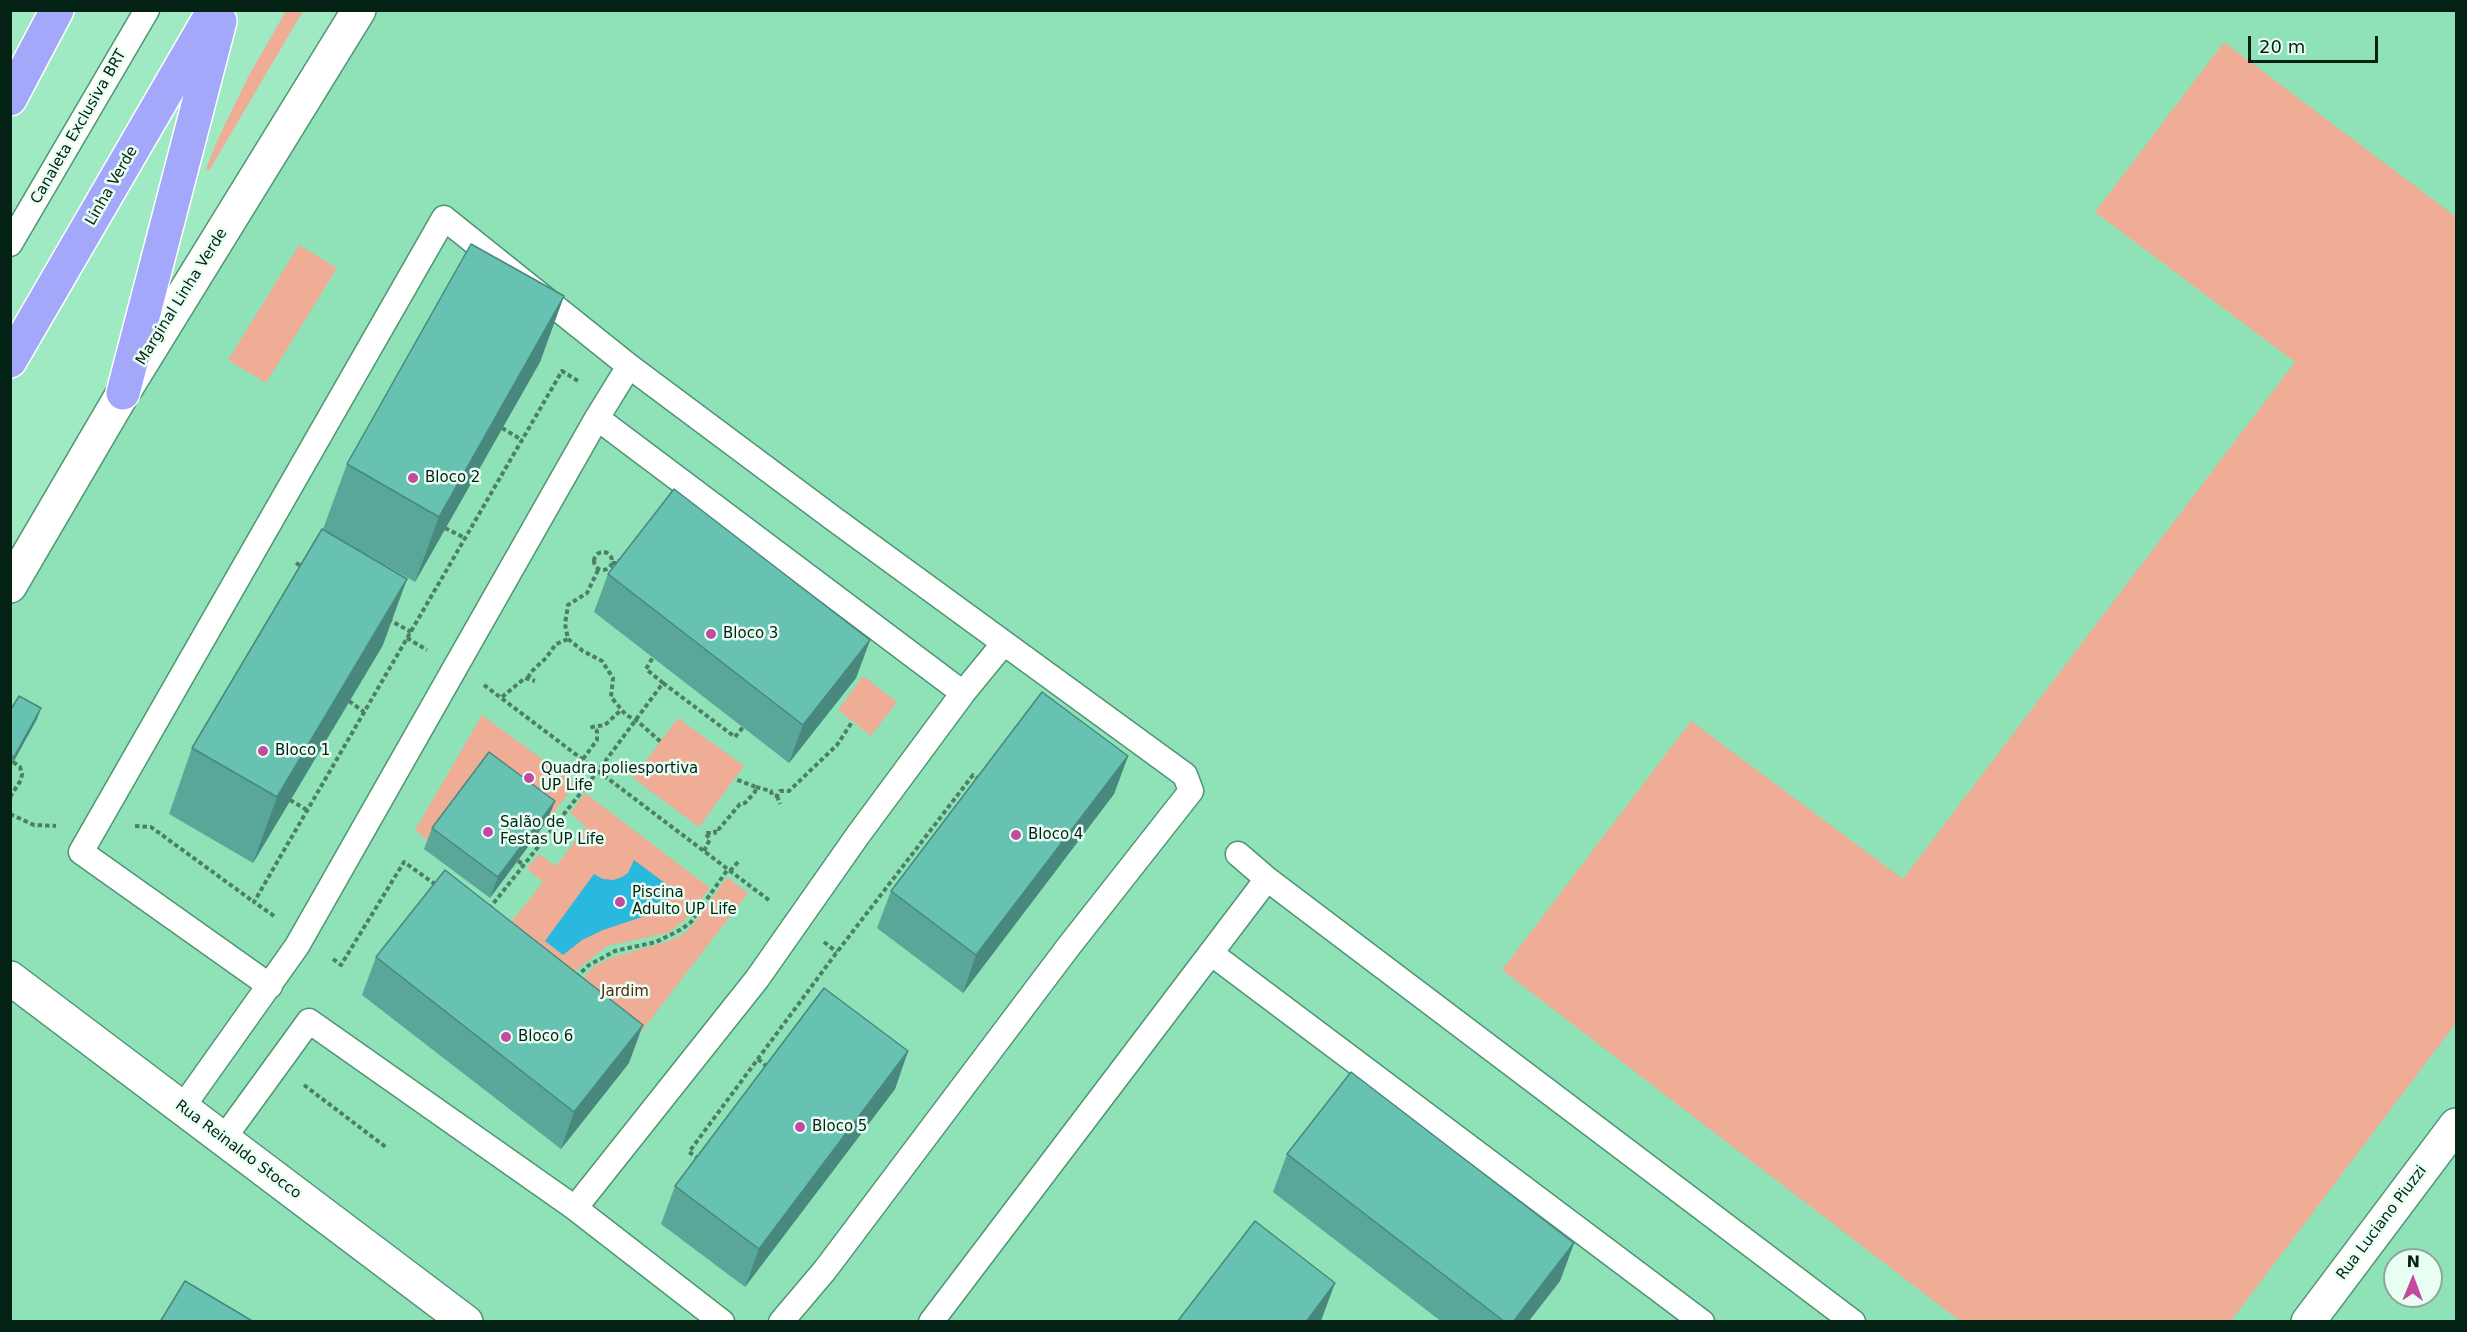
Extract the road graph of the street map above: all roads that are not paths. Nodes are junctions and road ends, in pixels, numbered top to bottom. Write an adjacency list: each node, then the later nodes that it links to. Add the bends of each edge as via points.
1 (57, 10): 6 (highway)
2 (147, 10): 7 (lane, Canaleta Exclusiva BRT)
3 (214, 10): 8 (highway, Linha Verde)
4 (223, 10): 10 (highway)
5 (358, 10): 10 (street, Marginal Linha Verde)
6 (10, 99)
7 (10, 244)
8 (10, 361)
9 (629, 366): 11 (lane); 13 (lane); 19 (lane, via 444,218 81,852)
10 (123, 393): 12 (street, Marginal Linha Verde)
11 (597, 418): 14 (lane); 19 (lane, via 297,946)
12 (10, 586)
13 (1004, 643): 14 (lane); 26 (lane, via 1185,775 1191,791 1068,946 825,1270)
14 (963, 693): 23 (lane, via 757,979)
15 (1238, 854): 16 (lane)
16 (1267, 879): 17 (lane); 29 (lane)
17 (1212, 954): 27 (lane); 28 (lane)
18 (10, 978): 20 (street, Rua Reinaldo Stocco)
19 (270, 986): 20 (lane)
20 (182, 1108): 22 (street, Rua Reinaldo Stocco)
21 (2457, 1125): 30 (street, Rua Luciano Piuzzi)
22 (224, 1138): 23 (lane, via 309,1020); 24 (street, Rua Reinaldo Stocco)
23 (575, 1208): 25 (lane)
24 (466, 1322)
25 (722, 1322)
26 (781, 1322)
27 (931, 1322)
28 (1702, 1322)
29 (1853, 1322)
30 (2308, 1322)

